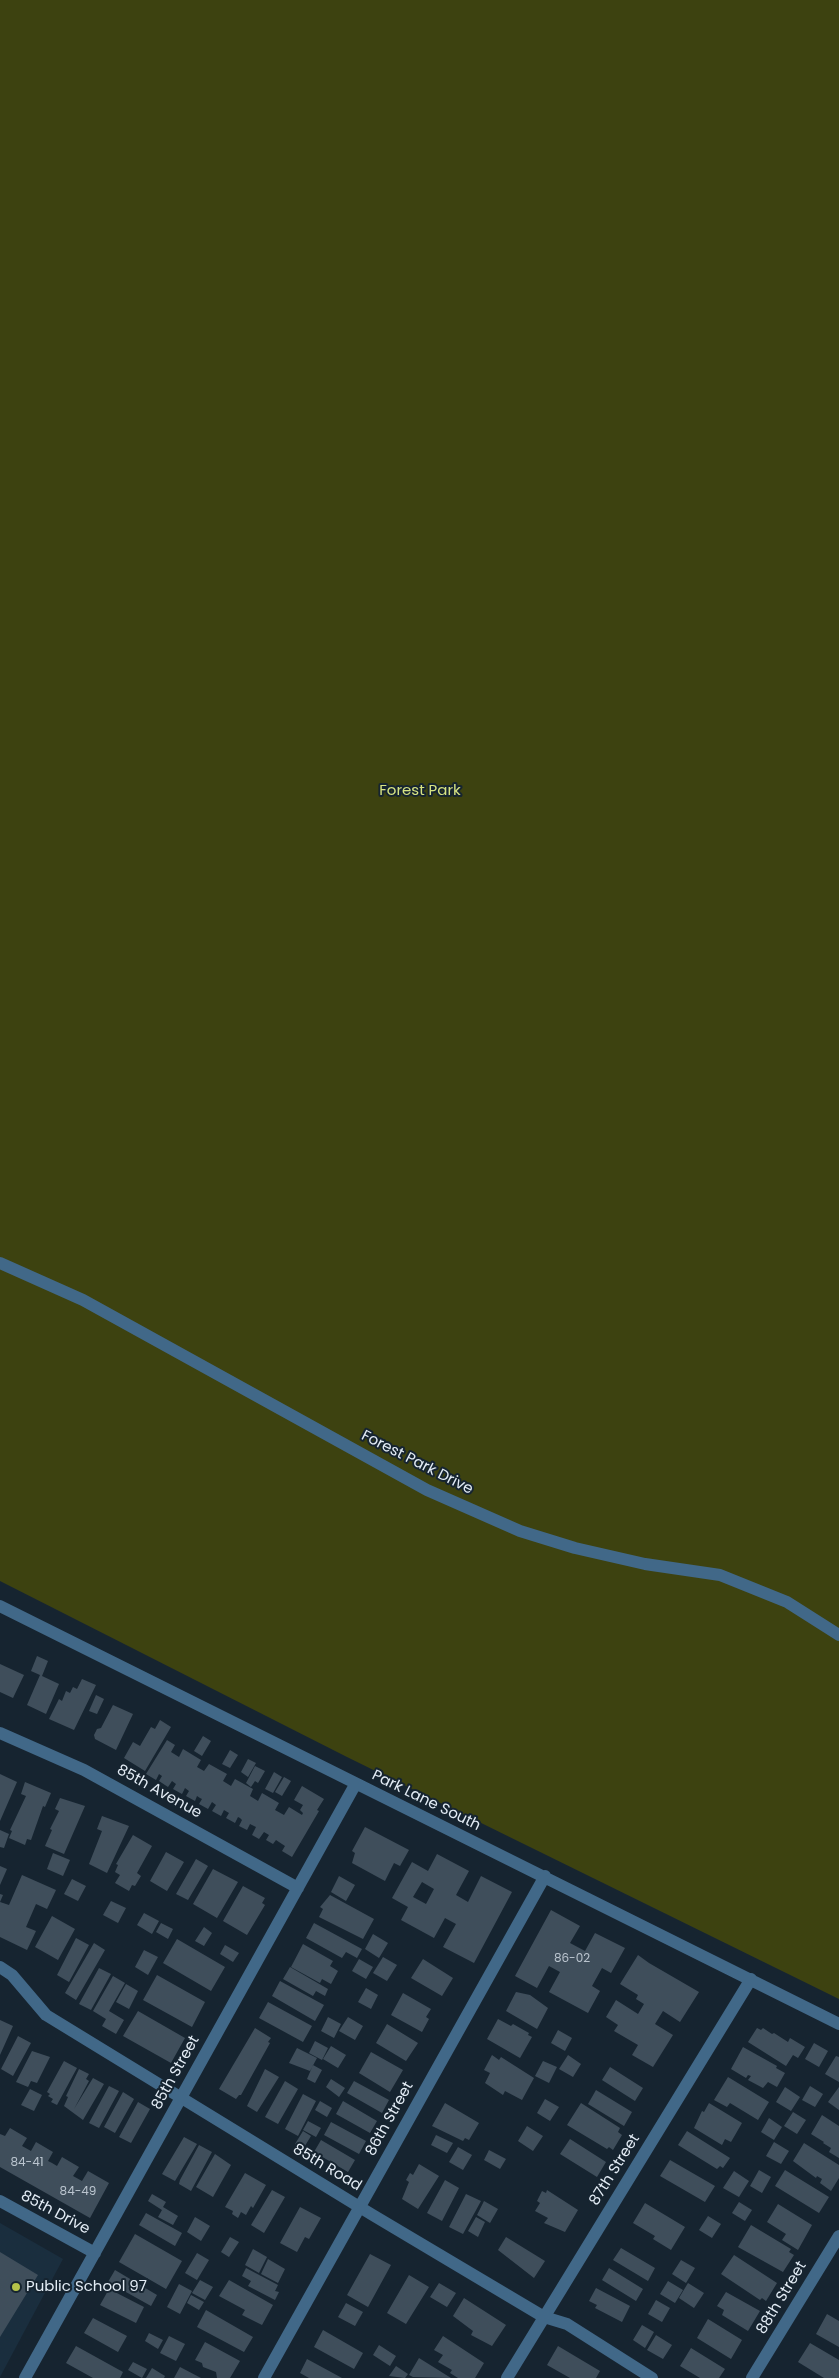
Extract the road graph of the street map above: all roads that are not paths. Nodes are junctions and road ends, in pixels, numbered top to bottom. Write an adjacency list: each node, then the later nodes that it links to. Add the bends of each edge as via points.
1 (0, 1263): 3 (street, Forest Park Drive, via 83,1300 427,1490 520,1531 575,1548 645,1564 720,1575 787,1602)
2 (0, 1606): 5 (street, Park Lane South)
3 (839, 1636)
4 (0, 1733): 7 (street, 85th Avenue, via 84,1770)
5 (355, 1785): 6 (street, Park Lane South); 7 (street, 85th Street)
6 (545, 1876): 9 (street, Park Lane South); 13 (street, 86th Street)
7 (298, 1888): 11 (street, 85th Street)
8 (0, 1967): 11 (street, 85th Road, via 12,1975 46,2015)
9 (751, 1979): 10 (street, Park Lane South); 16 (street, 87th Street)
10 (839, 2024)
11 (181, 2098): 13 (street, 85th Road); 15 (street, 85th Street)
12 (0, 2201): 15 (street, 85th Drive)
13 (360, 2207): 16 (street, 85th Road); 18 (street, 86th Street)
14 (839, 2236): 21 (street, 88th Street)
15 (95, 2253): 17 (street, 85th Street)
16 (544, 2317): 19 (street, 87th Street); 20 (street, 85th Road, via 567,2324)
17 (25, 2378)
18 (264, 2378)
19 (507, 2378)
20 (652, 2378)
21 (752, 2378)

